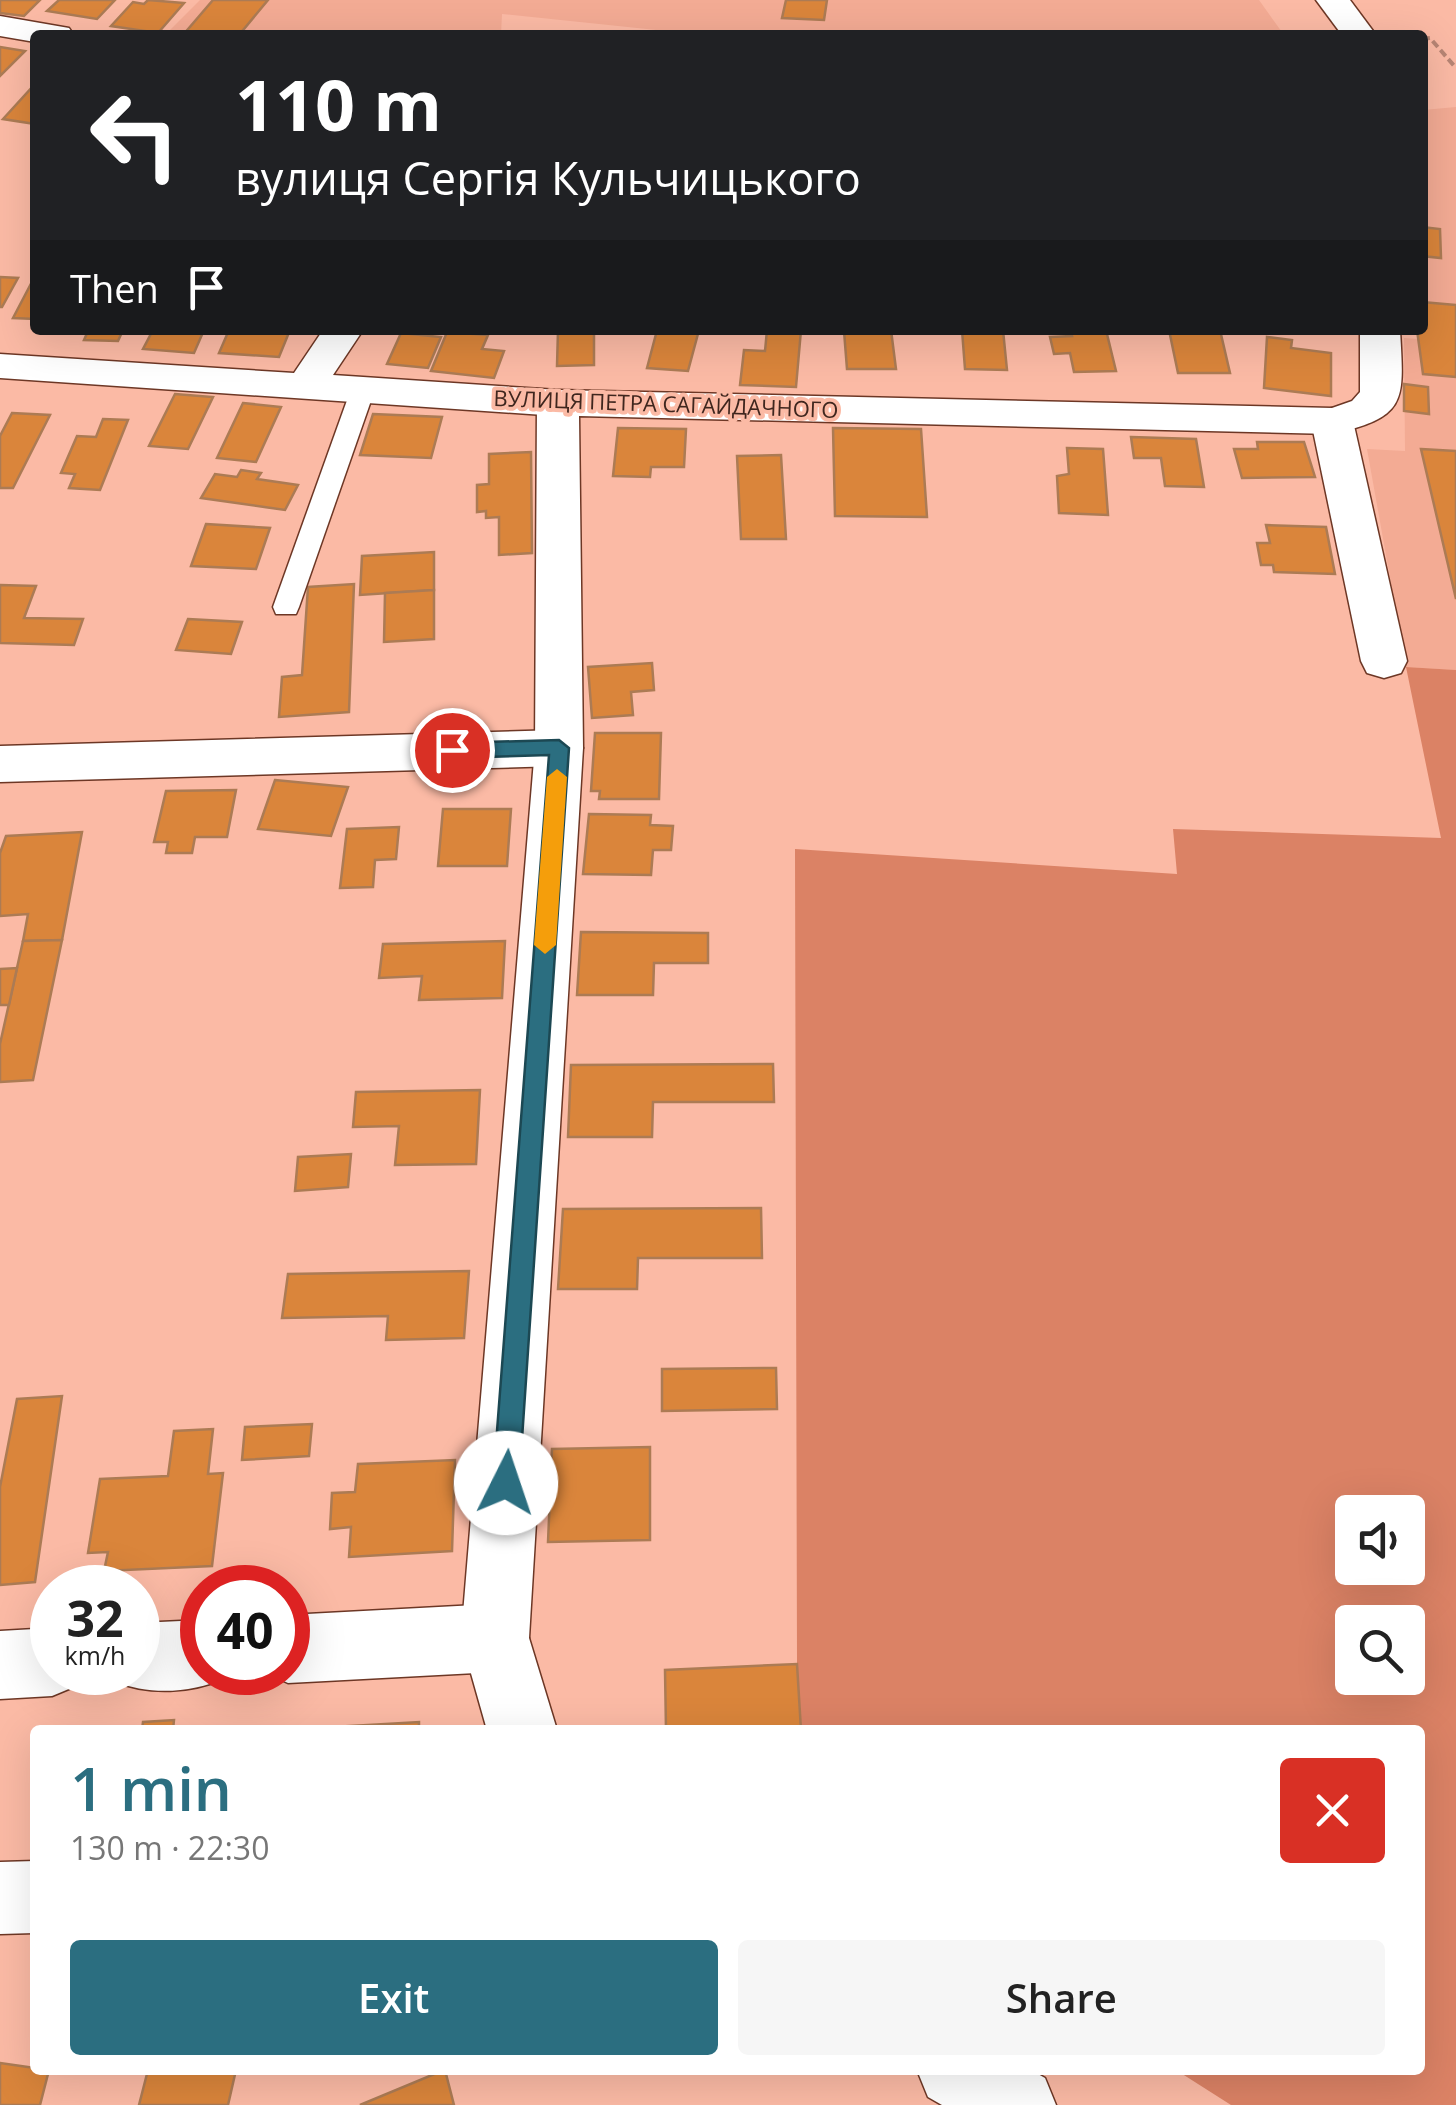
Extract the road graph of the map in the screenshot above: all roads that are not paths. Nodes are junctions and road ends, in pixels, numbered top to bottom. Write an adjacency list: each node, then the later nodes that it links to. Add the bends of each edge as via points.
1 (1332, 0): 3 (street)
2 (0, 26): 4 (street)
3 (1354, 30)
4 (30, 31)
5 (340, 335): 8 (street)
6 (1380, 335): 11 (street, via 1376,406 1363,416)
7 (0, 366): 8 (street, ВУЛИЦЯ ПЕТРА САГАЙДАЧНОГО)
8 (304, 388): 9 (street, ВУЛИЦЯ ПЕТРА САГАЙДАЧНОГО)
9 (362, 392): 10 (street, ВУЛИЦЯ ПЕТРА САГАЙДАЧНОГО); 12 (lane)
10 (558, 403): 11 (street, ВУЛИЦЯ ПЕТРА САГАЙДАЧНОГО); 14 (street)
11 (1332, 421): 13 (street)
12 (286, 607)
13 (1384, 661)
14 (559, 748): 15 (street); 16 (street)
15 (0, 764)
16 (495, 1638): 17 (street); 20 (street)
17 (310, 1648)
18 (30, 1663): 19 (street)
19 (0, 1665)
20 (521, 1725)
21 (30, 1897): 22 (street)
22 (0, 1898)
23 (964, 2075): 24 (street)
24 (1018, 2105)

